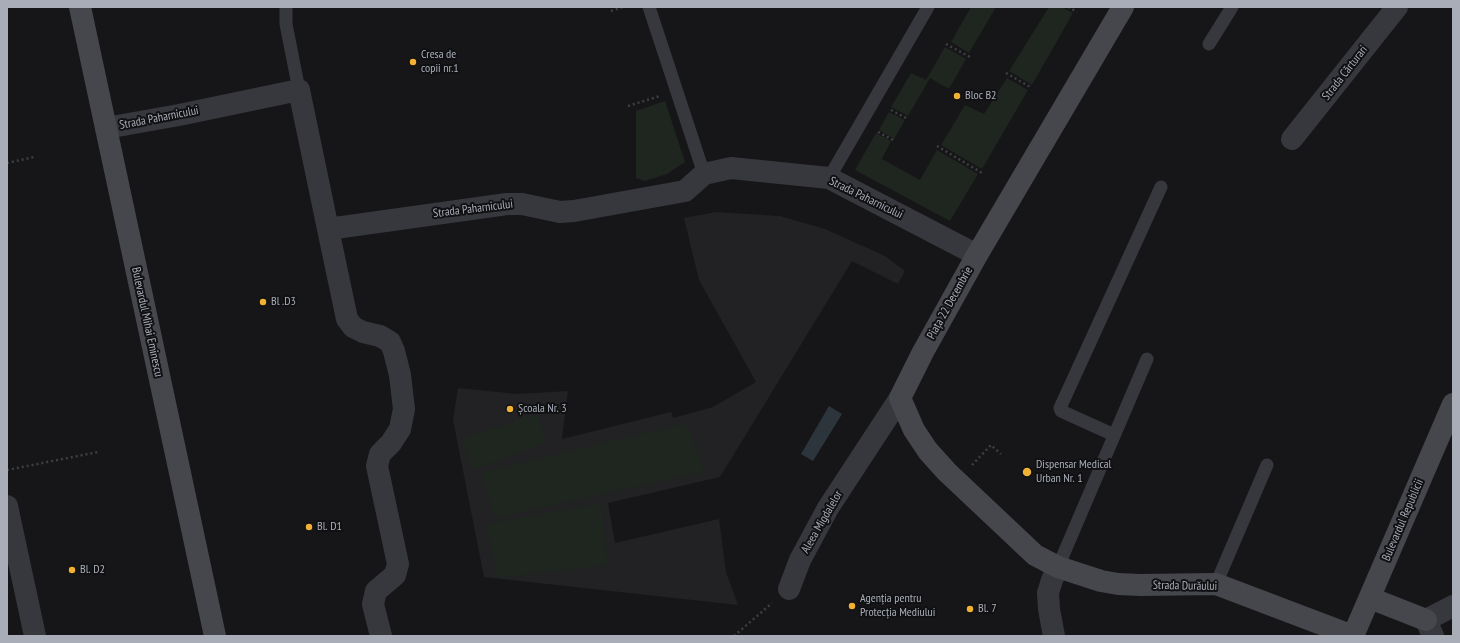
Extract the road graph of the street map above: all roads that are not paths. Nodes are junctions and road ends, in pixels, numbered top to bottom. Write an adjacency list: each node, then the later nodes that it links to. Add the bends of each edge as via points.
1 (80, 7): 10 (street, Bulevardul Mihai Eminescu)
2 (286, 7): 9 (lane, via 286,24)
3 (649, 7): 12 (lane)
4 (928, 7): 13 (lane)
5 (1123, 7): 16 (street, Piața 22 Decembrie)
6 (1232, 7): 8 (lane)
7 (1397, 7): 11 (street, Strada Cărturari)
8 (1209, 44)
9 (299, 90): 10 (street, Strada Paharnicului); 15 (street)
10 (106, 128): 30 (street, Bulevardul Mihai Eminescu)
11 (1292, 139)
12 (704, 174): 13 (street, Strada Paharnicului, via 731,168); 15 (street, Strada Paharnicului, via 685,191 574,211 560,212 522,204 507,204)
13 (830, 178): 16 (street, Strada Paharnicului)
14 (1161, 187): 20 (lane, via 1060,408 1061,412)
15 (328, 229): 31 (street, via 347,319 353,327 390,342 401,382 404,409 400,429 380,454 377,466 398,564 394,575 376,591 373,604)
16 (977, 255): 18 (street, Piața 22 Decembrie)
17 (1147, 359): 20 (lane)
18 (900, 398): 23 (street, via 914,430 947,472 1035,555); 25 (street, Aleea Migdalelor, via 828,508 800,560)
19 (1453, 404): 26 (street, Bulevardul Republicii)
20 (1114, 435): 23 (lane)
21 (1267, 465): 24 (lane)
22 (7, 506): 29 (street)
23 (1058, 568): 24 (street, Strada Durăului, via 1118,584); 32 (street, via 1048,593)
24 (1216, 584): 33 (street, Strada Durăului)
25 (789, 589)
26 (1370, 598): 28 (street); 33 (street, Bulevardul Republicii)
27 (1453, 606): 28 (street)
28 (1429, 628)
29 (35, 636)
30 (215, 636)
31 (381, 636)
32 (1054, 636)
33 (1353, 636)

